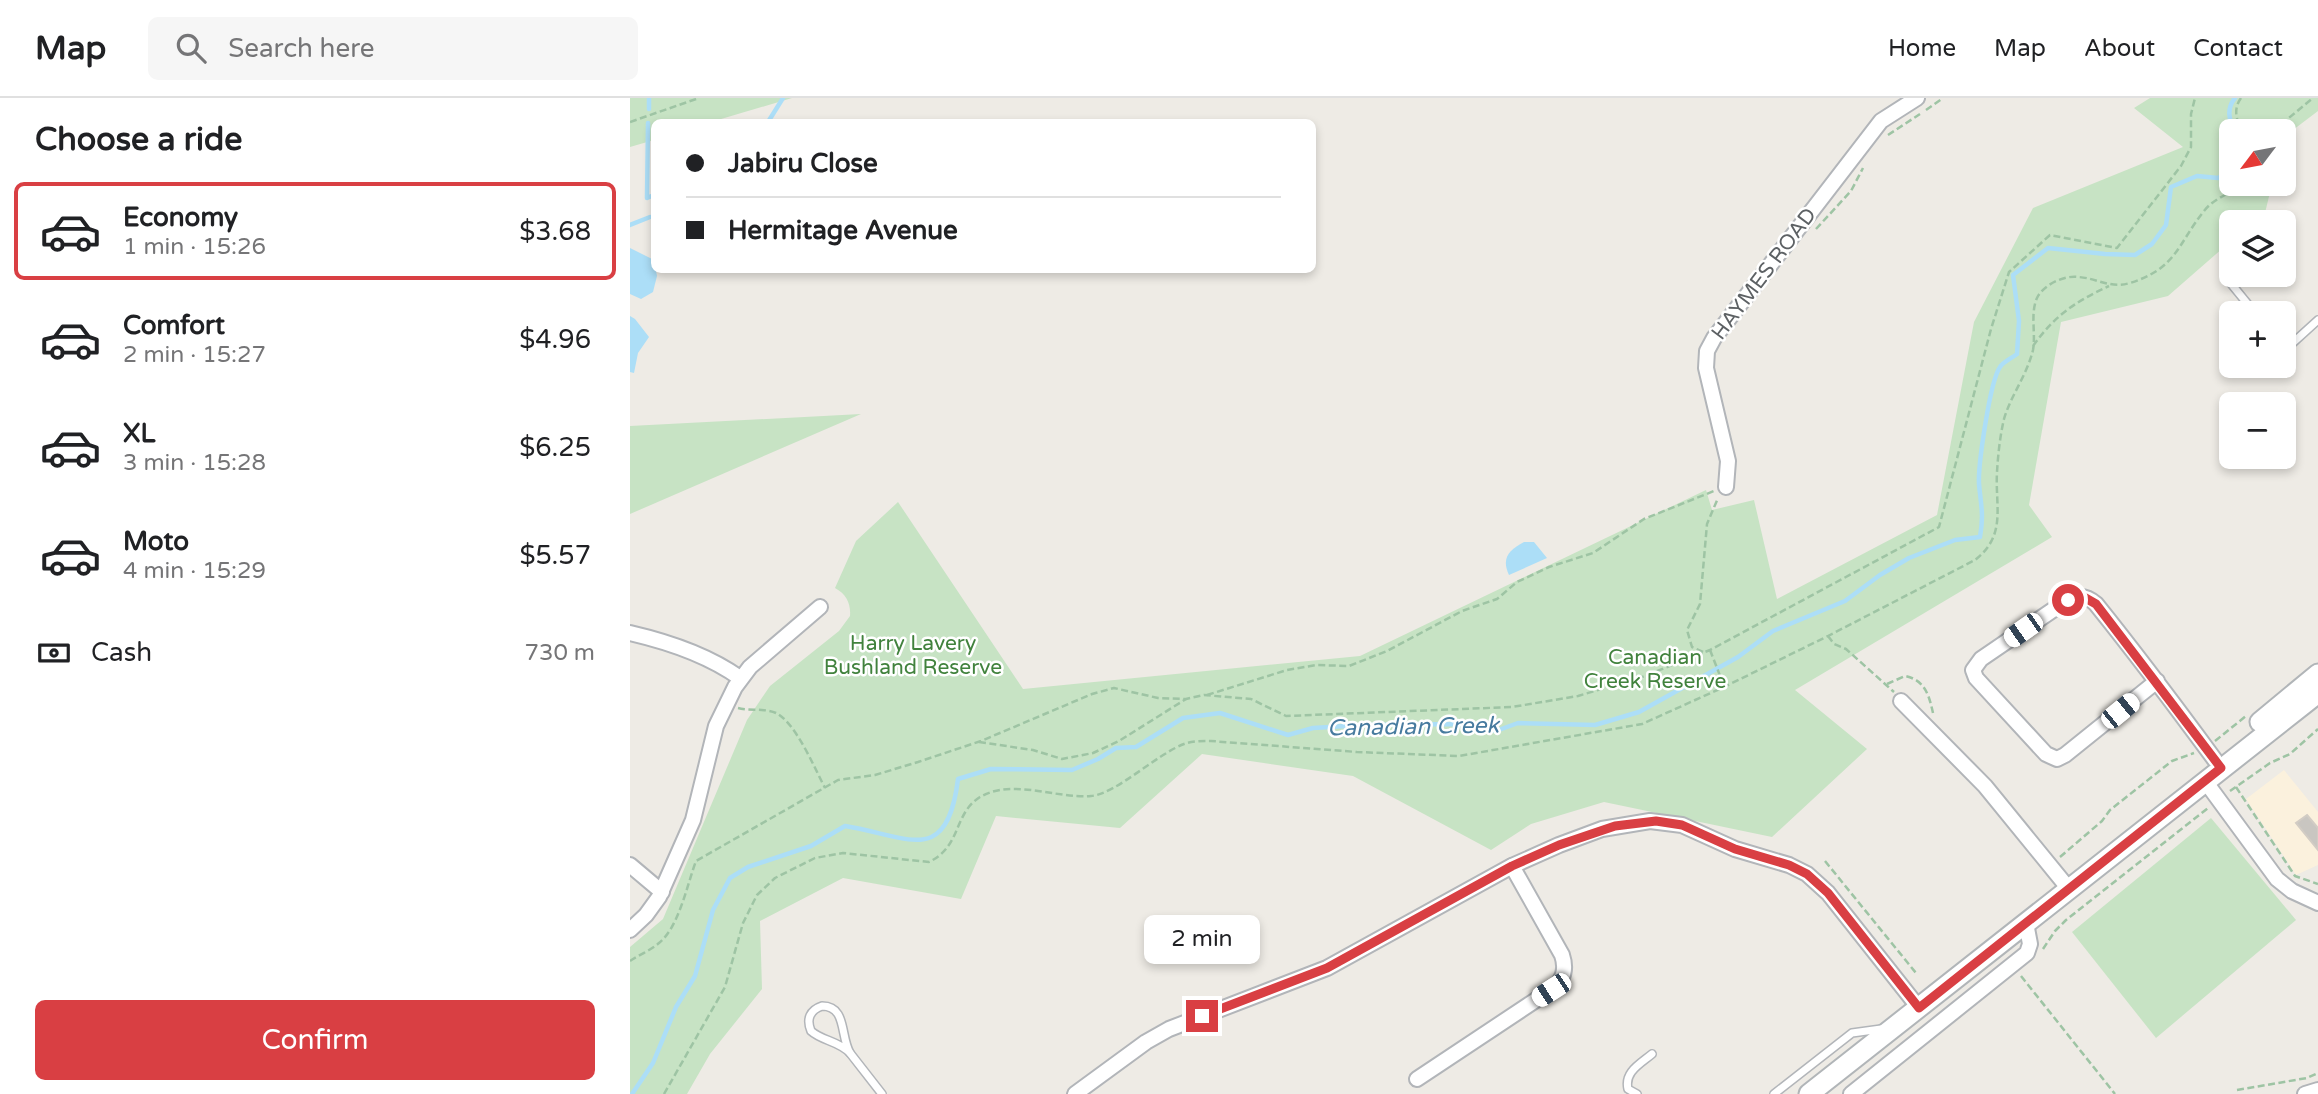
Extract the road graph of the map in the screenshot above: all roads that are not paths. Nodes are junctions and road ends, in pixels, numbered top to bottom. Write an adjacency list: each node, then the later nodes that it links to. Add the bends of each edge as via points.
1 (1917, 98): 6 (street, HAYMES ROAD, via 1881,121 1707,351 1706,368 1728,461)
2 (2234, 287): 3 (lane)
3 (2245, 301)
4 (2318, 320): 5 (lane)
5 (2296, 340)
6 (1726, 486)
7 (820, 607): 10 (street)
8 (630, 633): 10 (street, via 692,652)
9 (2318, 674): 14 (main road)
10 (740, 678): 19 (street, via 714,733 697,811)
11 (2157, 681): 11 (street, via 2057,759 2046,754 1976,678 1973,669 2068,600 2081,596 2096,604); 14 (street)
12 (2318, 693): 14 (main road)
13 (1901, 701): 18 (street, via 1985,786)
14 (2218, 764): 15 (main road)
15 (2202, 777): 18 (main road); 20 (street, via 2282,884)
16 (630, 865): 19 (street)
17 (1512, 866): 25 (street, via 1615,826 1656,821 1682,825 1812,878); 29 (street, via 1562,955 1564,975 1551,990); 32 (street, via 1327,968 1162,1032)
18 (2069, 889): 21 (main road)
19 (662, 891): 22 (street)
20 (2318, 903)
21 (2026, 923): 23 (main road); 24 (street, via 2029,948)
22 (630, 930)
23 (2002, 942): 24 (street, via 2012,958); 25 (main road)
24 (1999, 976): 36 (street)
25 (1919, 1008): 26 (main road)
26 (1892, 1029): 34 (lane, via 1857,1031); 35 (main road)
27 (850, 1053): 27 (lane, via 811,1031 808,1021 813,1010 826,1006 836,1010); 31 (lane)
28 (1652, 1054): 33 (lane, via 1626,1080 1628,1089)
29 (1417, 1079)
30 (2318, 1090): 37 (street)
31 (882, 1094)
32 (1075, 1094)
33 (1637, 1094)
34 (1774, 1094)
35 (1809, 1094)
36 (1851, 1094)
37 (2305, 1094)

